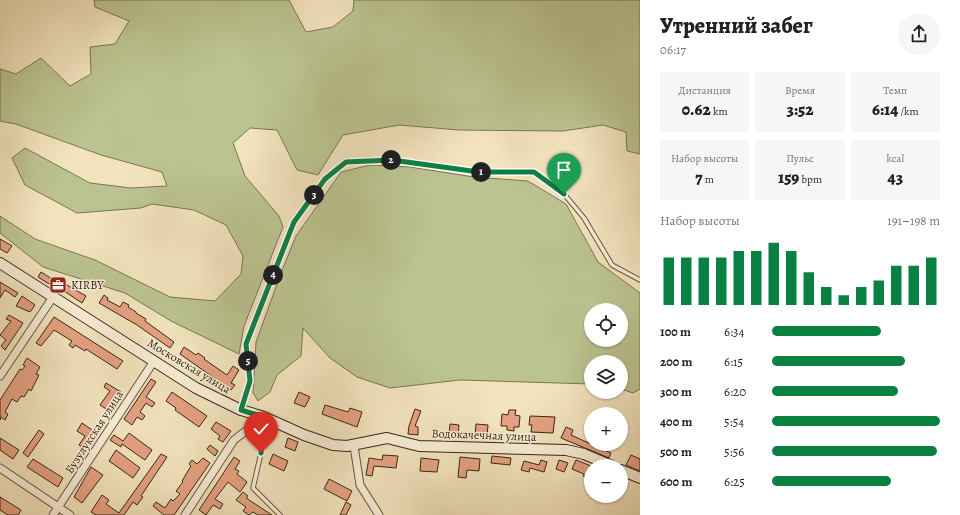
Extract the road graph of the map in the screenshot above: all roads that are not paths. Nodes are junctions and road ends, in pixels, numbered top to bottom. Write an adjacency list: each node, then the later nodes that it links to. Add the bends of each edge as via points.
1 (0, 263): 3 (street, Московская улица)
2 (640, 280): 6 (lane, via 612,265 584,218 564,194 534,172 479,172 392,160 346,162 325,179 294,222 246,344 250,381)
3 (53, 297): 4 (street, Московская улица); 5 (street)
4 (154, 361): 6 (street, Московская улица, via 196,388); 13 (street, Бузулукская улица)
5 (0, 376)
6 (241, 410): 7 (street, Московская улица)
7 (264, 417): 8 (street, Московская улица, via 333,445); 16 (street, via 234,440); 17 (lane, via 261,453 253,488)
8 (354, 446): 9 (street, Водокачечная улица, via 387,438 419,446 566,450); 18 (street, via 360,485)
9 (596, 459)
10 (0, 468): 13 (street)
11 (628, 473): 12 (street)
12 (640, 478)
13 (59, 507): 14 (street, Бузулукская улица); 15 (street)
14 (53, 515)
15 (70, 515)
16 (185, 515)
17 (280, 515)
18 (379, 515)

